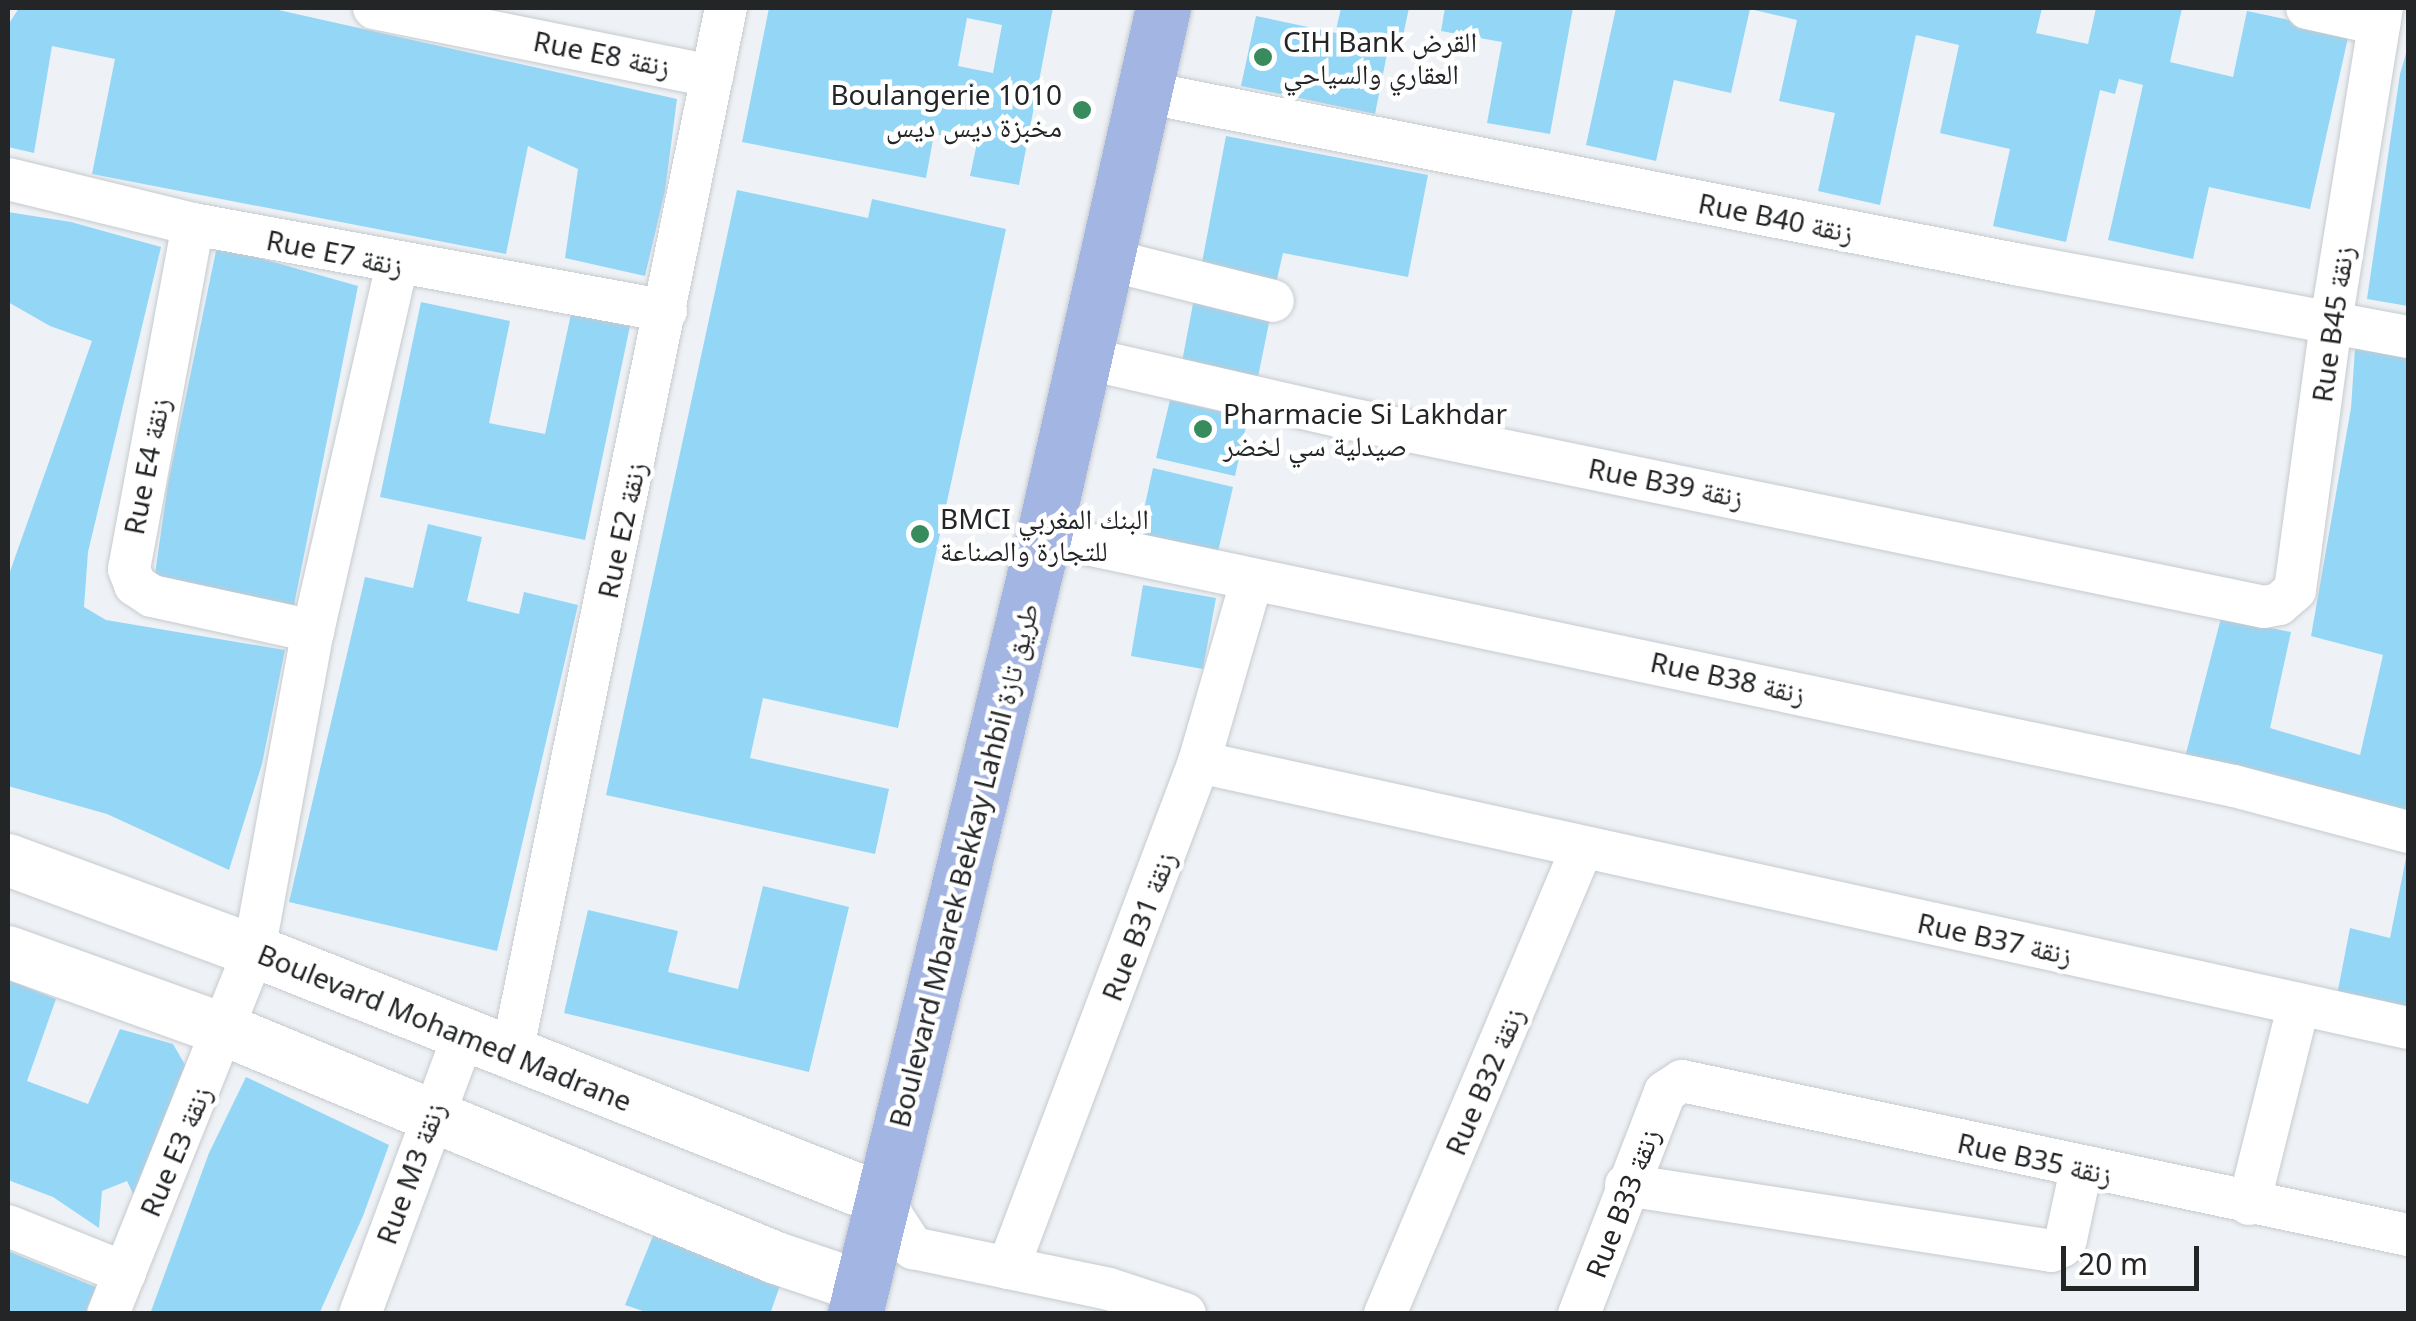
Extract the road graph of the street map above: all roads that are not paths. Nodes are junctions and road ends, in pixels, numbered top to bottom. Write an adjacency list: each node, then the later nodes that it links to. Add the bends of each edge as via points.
1 (374, 8): 6 (street, Rue E8 زنقة)
2 (726, 8): 6 (street, Rue E2 زنقة)
3 (1162, 8): 7 (main road, Boulevard Mbarek Bekkay Lahbil طريق تازة)
4 (2307, 8): 5 (street)
5 (2381, 16): 14 (street, Rue B45 زنقة)
6 (712, 76): 13 (street, Rue E2 زنقة)
7 (1144, 92): 10 (main road, Boulevard Mbarek Bekkay Lahbil طريق تازة); 14 (street, Rue B40 زنقة)
8 (8, 179): 9 (street, Rue E7 زنقة)
9 (193, 224): 11 (street, Rue E7 زنقة); 20 (street, Rue E4 زنقة, via 129,570 135,586 152,596)
10 (1105, 259): 12 (street); 16 (main road, Boulevard Mbarek Bekkay Lahbil طريق تازة)
11 (398, 264): 13 (street, Rue E7 زنقة); 20 (street)
12 (1273, 301)
13 (666, 311): 31 (street, Rue E2 زنقة)
14 (2330, 322): 15 (street, Rue B40 زنقة); 19 (street, Rue B45 زنقة, via 2294,590 2264,608)
15 (2408, 337)
16 (1084, 358): 17 (main road, Boulevard Mbarek Bekkay Lahbil طريق تازة); 19 (street, Rue B39 زنقة)
17 (1044, 535): 18 (street, Rue B38 زنقة); 36 (main road, Boulevard Mbarek Bekkay Lahbil طريق تازة)
18 (1252, 580): 21 (street, Rue B31 زنقة); 22 (street, Rue B38 زنقة, via 2234,786)
19 (2248, 603)
20 (314, 631): 25 (street)
21 (1199, 762): 23 (street, Rue B37 زنقة); 41 (street, Rue B31 زنقة)
22 (2408, 832)
23 (1582, 848): 27 (street, Rue B37 زنقة); 47 (street, Rue B32 زنقة)
24 (8, 860): 25 (street, Boulevard Mohamed Madrane)
25 (254, 951): 29 (street); 30 (street, Boulevard Mohamed Madrane)
26 (8, 952): 29 (street)
27 (2299, 1004): 28 (street, Rue B37 زنقة); 37 (street)
28 (2408, 1028)
29 (225, 1030): 33 (street); 42 (street, Rue E3 زنقة)
30 (464, 1034): 31 (street, Boulevard Mohamed Madrane); 33 (street, Rue M3 زنقة)
31 (512, 1053): 36 (street, Boulevard Mohamed Madrane)
32 (1665, 1092): 34 (street, Rue B35 زنقة, via 1692,1081); 35 (street, Rue B33 زنقة)
33 (431, 1112): 43 (street, via 776,1258); 45 (street, Rue M3 زنقة)
34 (2081, 1169): 35 (street, via 2066,1238 2050,1250); 37 (street, Rue B35 زنقة)
35 (1626, 1185): 48 (street, Rue B33 زنقة)
36 (880, 1199): 40 (street); 43 (main road, Boulevard Mbarek Bekkay Lahbil طريق تازة)
37 (2249, 1204): 39 (street, Rue B35 زنقة)
38 (8, 1226): 42 (street)
39 (2408, 1235)
40 (913, 1248): 41 (street); 43 (street)
41 (1008, 1268): 46 (street, via 1109,1289)
42 (125, 1272): 44 (street, Rue E3 زنقة)
43 (859, 1300)
44 (108, 1314)
45 (360, 1314)
46 (1185, 1314)
47 (1385, 1314)
48 (1579, 1314)

